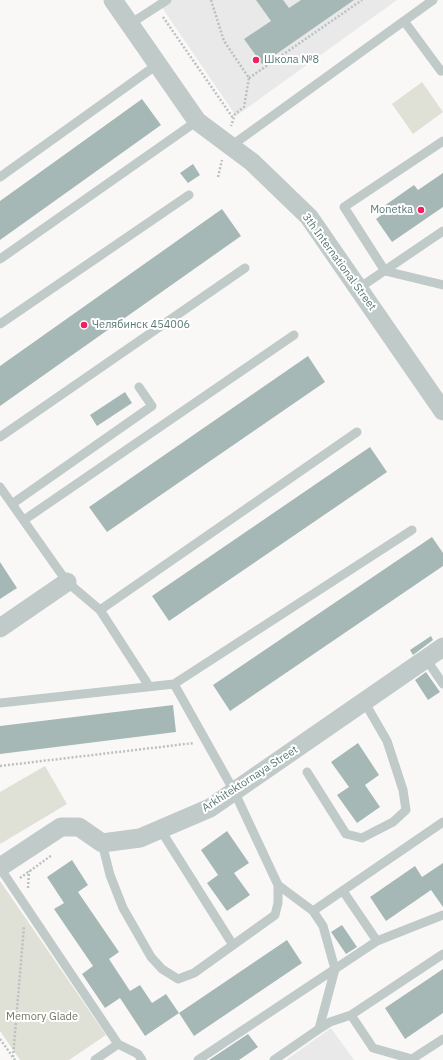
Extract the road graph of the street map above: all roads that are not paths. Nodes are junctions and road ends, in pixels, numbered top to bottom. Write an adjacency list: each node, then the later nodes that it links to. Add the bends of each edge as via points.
1 (113, 0): 5 (street, 3th International Street)
2 (167, 0): 5 (lane)
3 (433, 0): 4 (lane)
4 (404, 21): 7 (lane, via 441,71); 10 (lane)
5 (130, 24): 6 (street, 3th International Street)
6 (158, 64): 8 (street, 3th International Street); 11 (lane)
7 (443, 70)
8 (198, 121): 10 (street, 3th International Street); 14 (lane)
9 (443, 141): 16 (lane, via 344,207)
10 (231, 146): 18 (street, 3th International Street, via 252,162 310,217)
11 (0, 177)
12 (189, 195): 19 (lane)
13 (443, 231): 16 (lane)
14 (0, 258)
15 (245, 268): 24 (lane)
16 (385, 270): 17 (lane); 18 (lane)
17 (443, 285)
18 (359, 288): 22 (street, 3th International Street)
19 (0, 324)
20 (294, 335): 27 (lane)
21 (139, 387): 26 (lane, via 152,406)
22 (443, 411)
23 (357, 432): 30 (lane)
24 (0, 437)
25 (0, 487): 26 (lane)
26 (12, 504): 27 (lane)
27 (24, 520): 29 (lane)
28 (412, 530): 34 (lane)
29 (67, 582): 30 (lane); 31 (street)
30 (100, 610): 36 (lane)
31 (0, 628)
32 (443, 647): 33 (street, Arkhitektornaya Street)
33 (426, 659): 35 (lane); 38 (street, Arkhitektornaya Street)
34 (174, 684): 36 (lane); 40 (lane)
35 (443, 684)
36 (150, 686): 37 (lane)
37 (0, 703)
38 (365, 703): 39 (lane, via 386,741 403,790 406,810 393,822 362,838 346,834); 40 (street, Arkhitektornaya Street)
39 (307, 772)
40 (234, 791): 42 (street, Arkhitektornaya Street, via 210,808); 45 (lane)
41 (443, 822): 46 (lane)
42 (160, 829): 43 (street, Arkhitektornaya Street, via 140,838); 50 (lane)
43 (102, 843): 44 (street, via 79,827 61,827); 50 (lane, via 110,875 123,908 151,957 162,969 178,979 194,973)
44 (0, 867): 56 (lane)
45 (278, 885): 47 (lane); 50 (lane, via 278,903 274,915)
46 (343, 891): 47 (lane); 49 (lane)
47 (313, 911): 52 (lane, via 323,926)
48 (443, 915): 49 (lane)
49 (377, 941): 52 (lane)
50 (233, 945)
51 (443, 954): 53 (lane)
52 (335, 969): 54 (lane); 59 (lane)
53 (351, 1015): 54 (lane, via 330,1022); 55 (lane, via 373,1048 412,1059)
54 (320, 1029): 60 (lane)
55 (443, 1040)
56 (118, 1044): 57 (lane); 58 (lane, via 138,1054)
57 (95, 1060)
58 (142, 1060)
59 (198, 1060)
60 (274, 1060)

